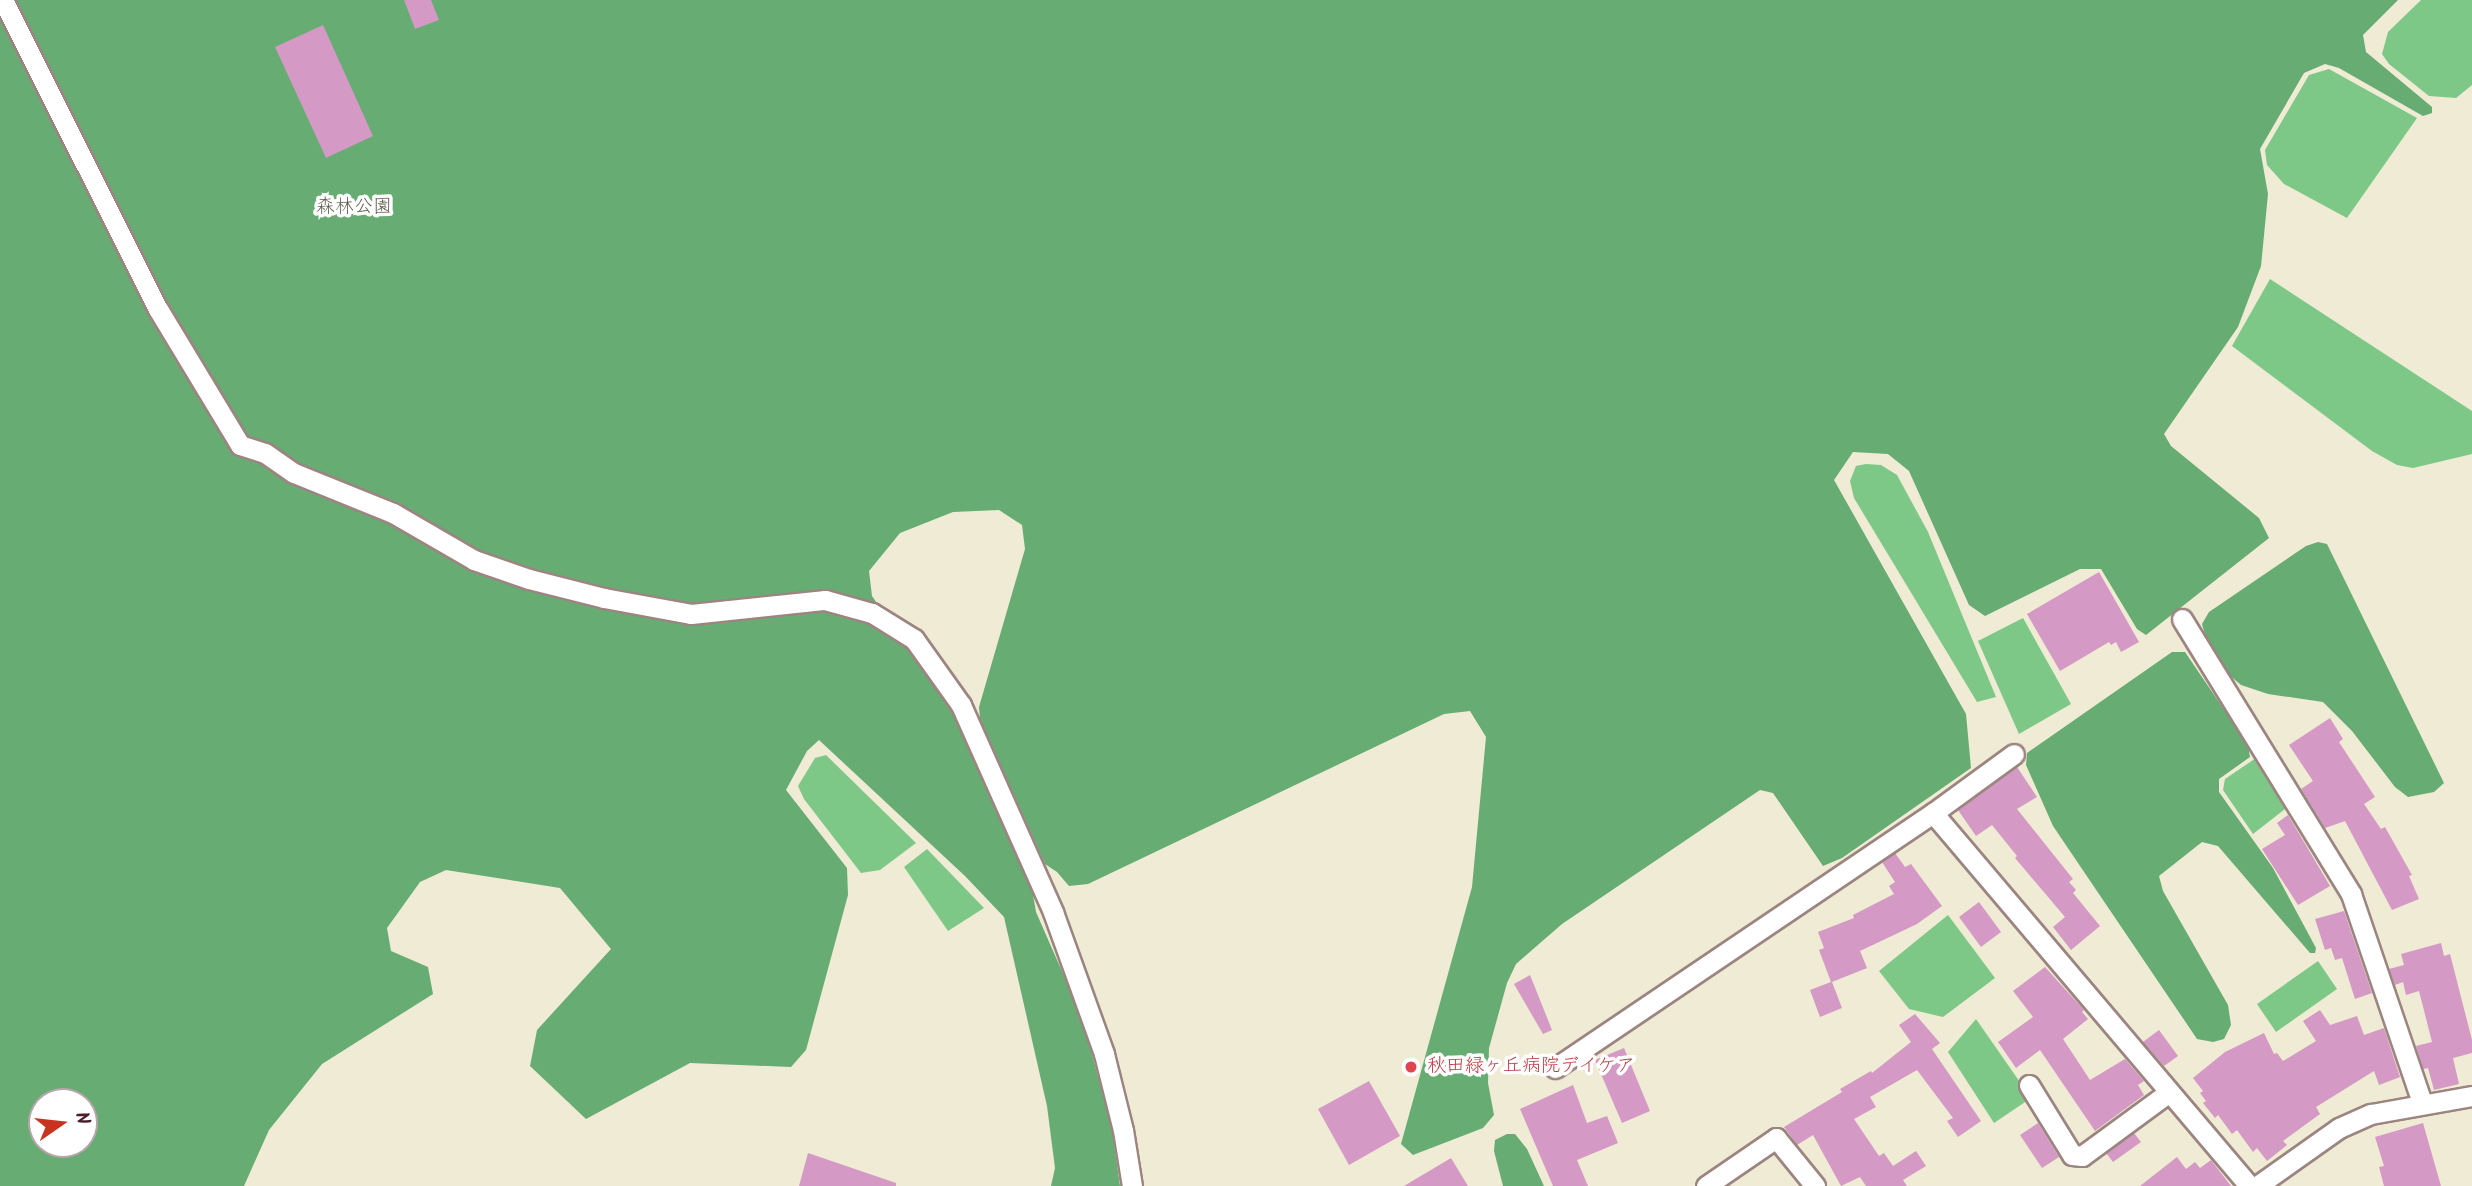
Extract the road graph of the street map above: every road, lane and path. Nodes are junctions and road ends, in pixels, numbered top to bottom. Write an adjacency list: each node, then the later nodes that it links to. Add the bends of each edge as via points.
1 (3, 0): 10 (street, via 158,309 240,445 265,453 294,473 393,513 474,560 529,579 691,614 825,600 872,613 915,639 961,705 1053,912 1104,1054)
2 (2182, 620): 9 (street, via 2351,894)
3 (2014, 754): 4 (street)
4 (1933, 813): 5 (street); 7 (street)
5 (1555, 1068)
6 (2029, 1085): 7 (street, via 2072,1155 2082,1156)
7 (2169, 1092): 13 (street)
8 (2472, 1096): 9 (street)
9 (2422, 1103): 14 (street, via 2371,1114 2339,1128)
10 (1132, 1186)
11 (1706, 1186): 12 (street, via 1776,1138)
12 (1815, 1186)
13 (2249, 1186)
14 (2257, 1186)

